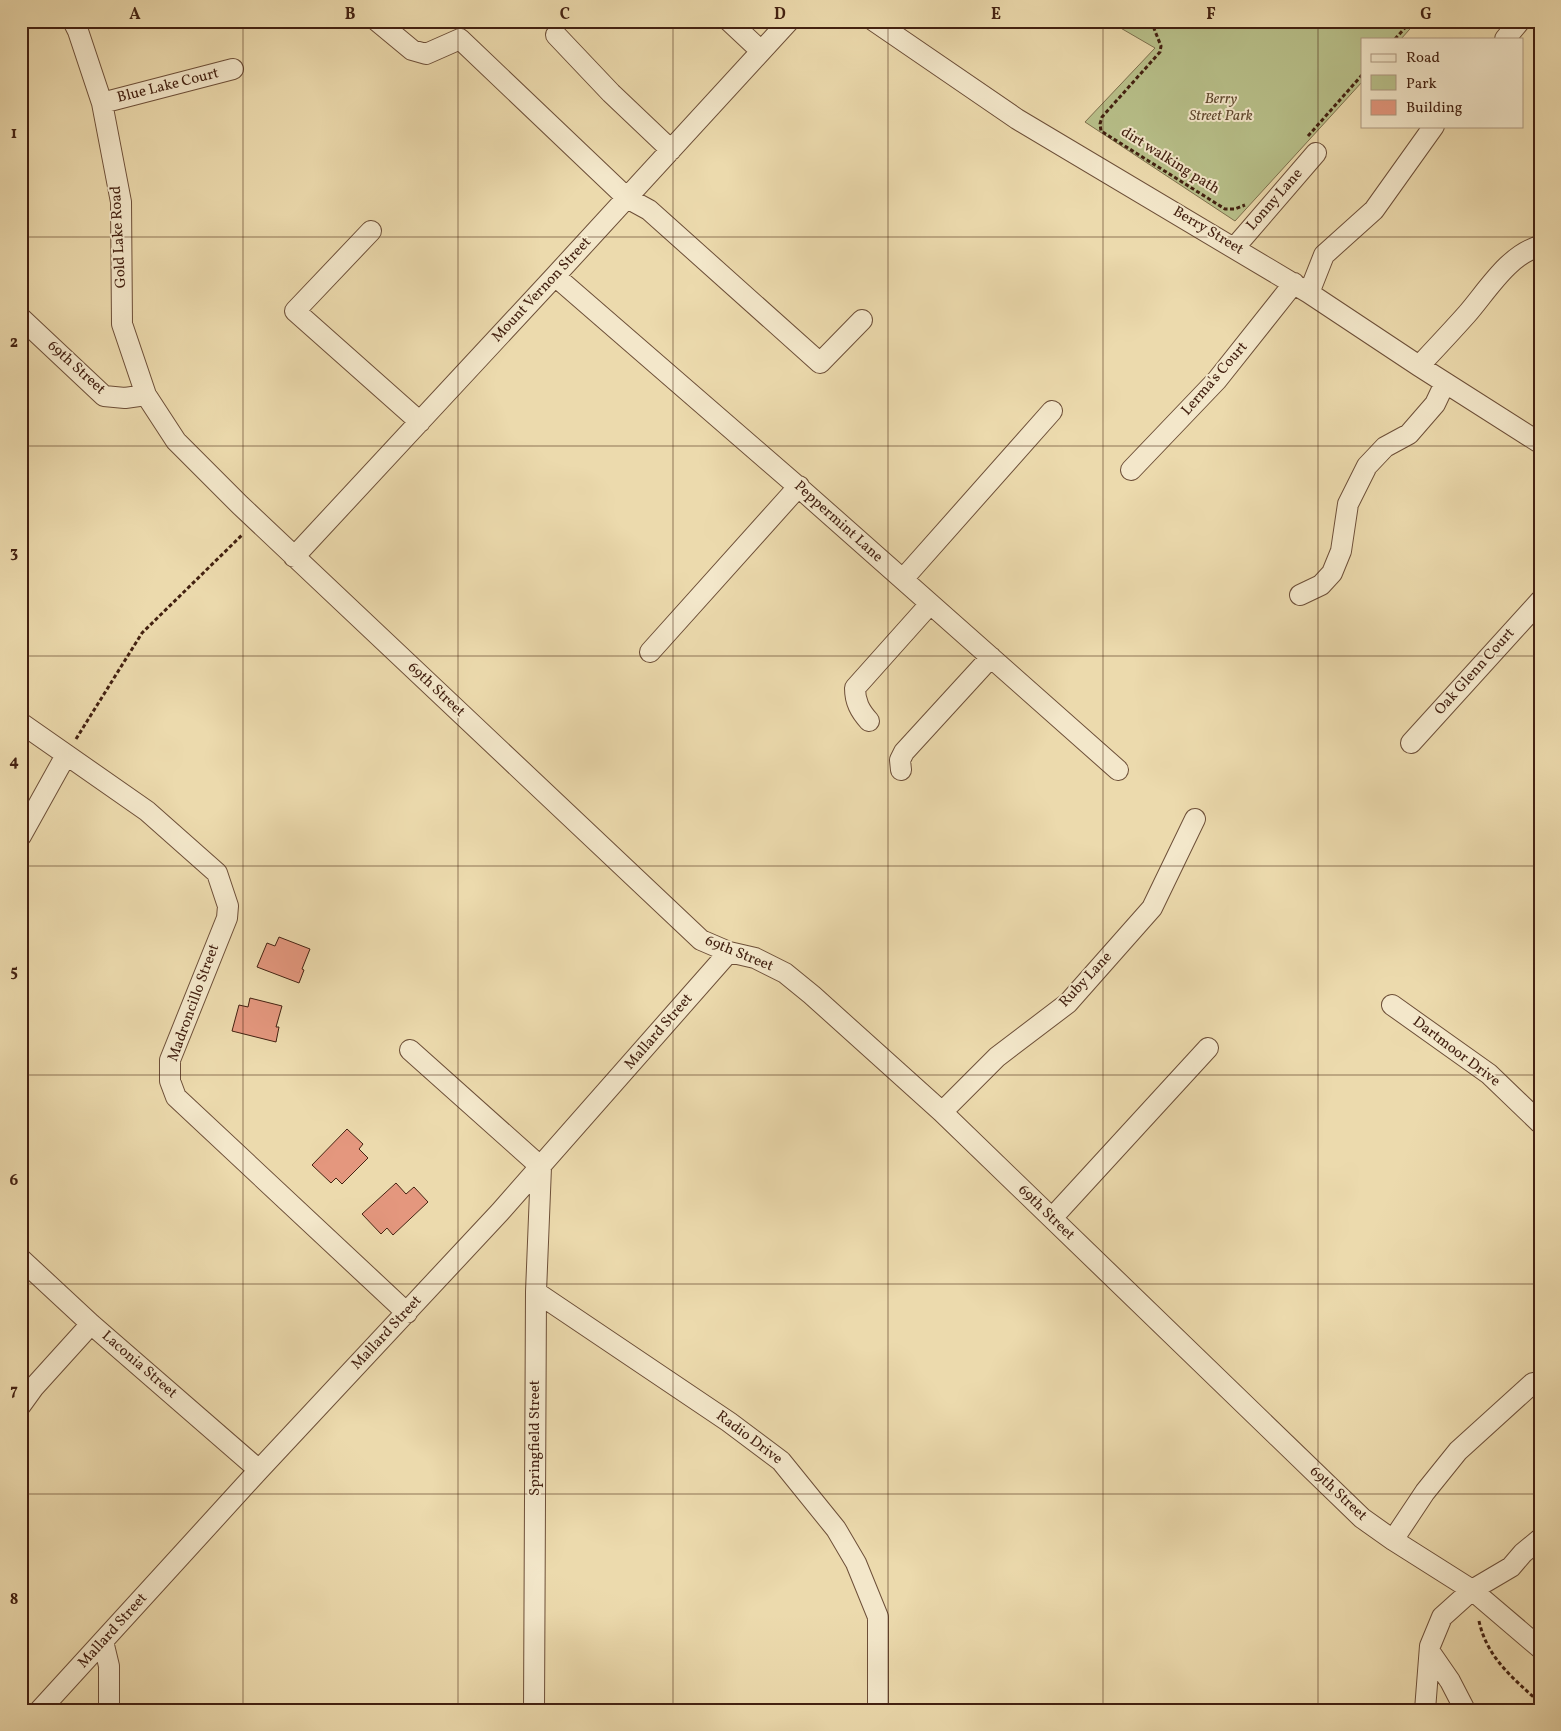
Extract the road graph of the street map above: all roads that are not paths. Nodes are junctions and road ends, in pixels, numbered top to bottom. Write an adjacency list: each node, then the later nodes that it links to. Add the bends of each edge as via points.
1 (73, 21): 9 (street, Gold Lake Road)
2 (377, 21): 13 (street, via 412,50 426,54 460,39)
3 (729, 21): 7 (street)
4 (789, 21): 7 (street, Mount Vernon Street)
5 (874, 21): 16 (street, Berry Street, via 1017,119)
6 (556, 35): 12 (street)
7 (761, 51): 12 (street, Mount Vernon Street)
8 (233, 70): 9 (street, Blue Lake Court)
9 (102, 102): 23 (street, Gold Lake Road, via 121,202 122,324)
10 (1433, 128): 18 (street, Lerma's Court, via 1374,210 1324,255)
11 (1309, 147): 16 (street, Lonny Lane)
12 (671, 150): 13 (street, Mount Vernon Street)
13 (627, 198): 17 (street, Mount Vernon Street); 20 (street, via 649,210 820,363)
14 (371, 232): 25 (street, via 295,311)
15 (1540, 246): 21 (street, via 1509,264)
16 (1235, 247): 18 (street, Berry Street)
17 (556, 276): 25 (street, Mount Vernon Street); 28 (street, Peppermint Lane)
18 (1302, 288): 21 (street, Berry Street); 27 (street, Lerma's Court)
19 (21, 318): 23 (street, 69th Street, via 104,396)
20 (862, 320)
21 (1419, 366): 22 (street, Berry Street)
22 (1445, 383): 26 (street, Berry Street); 31 (street, via 1435,404 1408,434 1384,447 1367,466 1348,504 1341,551 1332,573 1321,585)
23 (146, 396): 29 (street, 69th Street, via 176,441)
24 (1052, 411): 30 (street)
25 (420, 422): 29 (street, Mount Vernon Street)
26 (1540, 443)
27 (1130, 470)
28 (798, 486): 30 (street, Peppermint Lane); 34 (street)
29 (294, 557): 44 (street, 69th Street, via 701,940)
30 (903, 579): 33 (street, Peppermint Lane)
31 (1300, 595)
32 (1540, 601): 38 (street, Oak Glenn Court)
33 (930, 604): 35 (street, Peppermint Lane); 36 (street, via 855,688 855,700)
34 (650, 652)
35 (991, 657): 40 (street, via 904,752 900,760); 41 (street, Peppermint Lane)
36 (869, 721)
37 (21, 723): 39 (street, Madroncillo Street)
38 (1411, 743)
39 (66, 755): 43 (street); 54 (street, Madroncillo Street, via 147,811 216,873 228,906 227,918 170,1060 170,1081 176,1098)
40 (901, 770)
41 (1118, 770)
42 (1195, 819): 48 (street, Ruby Lane, via 1152,908 1068,1003 997,1057)
43 (21, 836)
44 (729, 952): 48 (street, 69th Street, via 755,958 785,973); 50 (street, Mallard Street)
45 (1392, 1005): 49 (street, Dartmoor Drive, via 1490,1074)
46 (1208, 1048): 51 (street)
47 (410, 1050): 50 (street)
48 (942, 1112): 51 (street, 69th Street)
49 (1540, 1123)
50 (541, 1167): 53 (street, Springfield Street); 54 (street, Mallard Street)
51 (1052, 1218): 60 (street, 69th Street, via 1362,1518)
52 (21, 1259): 55 (street, Laconia Street)
53 (536, 1292): 67 (street, Springfield Street); 68 (street, Radio Drive, via 782,1460 836,1529 856,1563 878,1617)
54 (407, 1313): 58 (street, Mallard Street)
55 (91, 1324): 57 (street); 58 (street, Laconia Street)
56 (1533, 1383): 60 (street, via 1458,1452 1425,1492)
57 (21, 1405)
58 (259, 1470): 62 (street, Mallard Street)
59 (1540, 1539): 61 (street, via 1511,1567)
60 (1393, 1540): 61 (street, 69th Street)
61 (1472, 1590): 63 (street, 69th Street); 64 (street, via 1442,1617)
62 (103, 1641): 65 (street, Mallard Street); 66 (street, via 109,1666)
63 (1540, 1648)
64 (1430, 1652): 69 (street); 70 (street)
65 (40, 1710)
66 (109, 1710)
67 (534, 1710)
68 (878, 1710)
69 (1425, 1710)
70 (1465, 1710)

